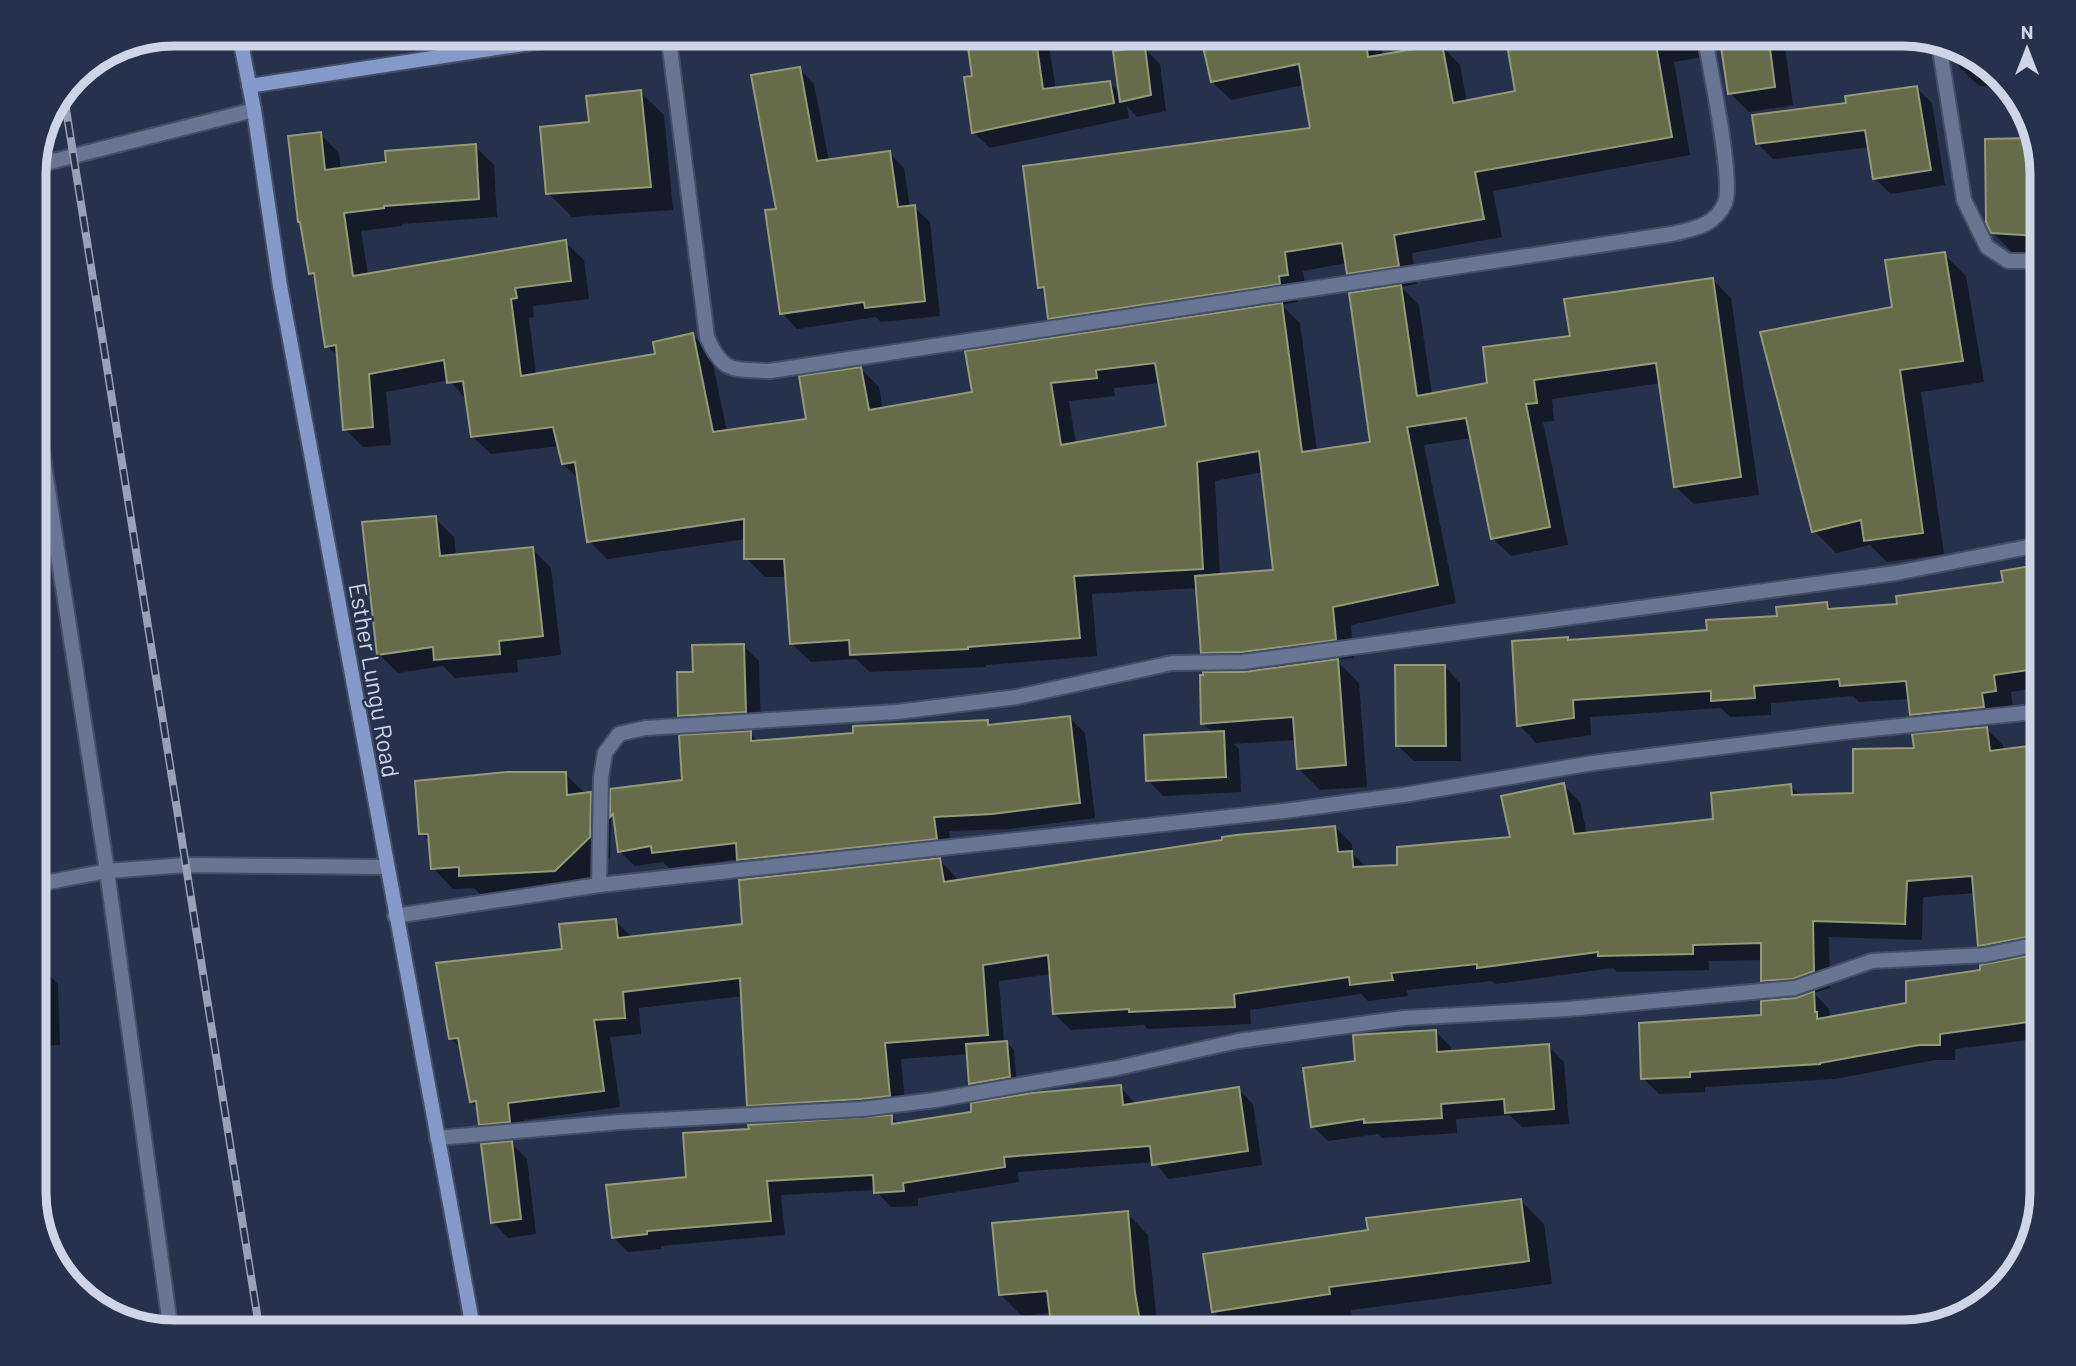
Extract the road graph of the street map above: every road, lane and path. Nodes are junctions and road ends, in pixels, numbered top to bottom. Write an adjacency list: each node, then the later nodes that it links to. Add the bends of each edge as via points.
1 (241, 46): 6 (street, Esther Lungu Road)
2 (510, 46): 6 (street)
3 (670, 46): 4 (street, via 707,337 716,357 733,369 770,371 1706,226 1725,203 1727,174)
4 (1705, 46)
5 (1940, 51): 9 (street, via 1964,200 1987,247 2008,261)
6 (249, 86): 7 (street, Esther Lungu Road)
7 (254, 110): 8 (street); 13 (street, Esther Lungu Road, via 280,286)
8 (46, 163)
9 (2030, 261)
10 (46, 477): 14 (street)
11 (2030, 547): 16 (street, via 1896,573 1243,662 1172,663 1017,697 897,712 645,728 619,734 605,753 601,777)
12 (2030, 712): 16 (street, via 1593,764 1284,811)
13 (386, 867): 14 (street, via 186,865); 17 (street, Esther Lungu Road)
14 (107, 871): 15 (street); 20 (street)
15 (46, 883)
16 (599, 885): 17 (street)
17 (395, 916): 19 (street, Esther Lungu Road)
18 (2030, 946): 19 (street, via 1985,955 1872,961 1795,988 1404,1018 1238,1041 1116,1068 862,1109 620,1122)
19 (437, 1138): 21 (street, Esther Lungu Road)
20 (169, 1320)
21 (472, 1320)

